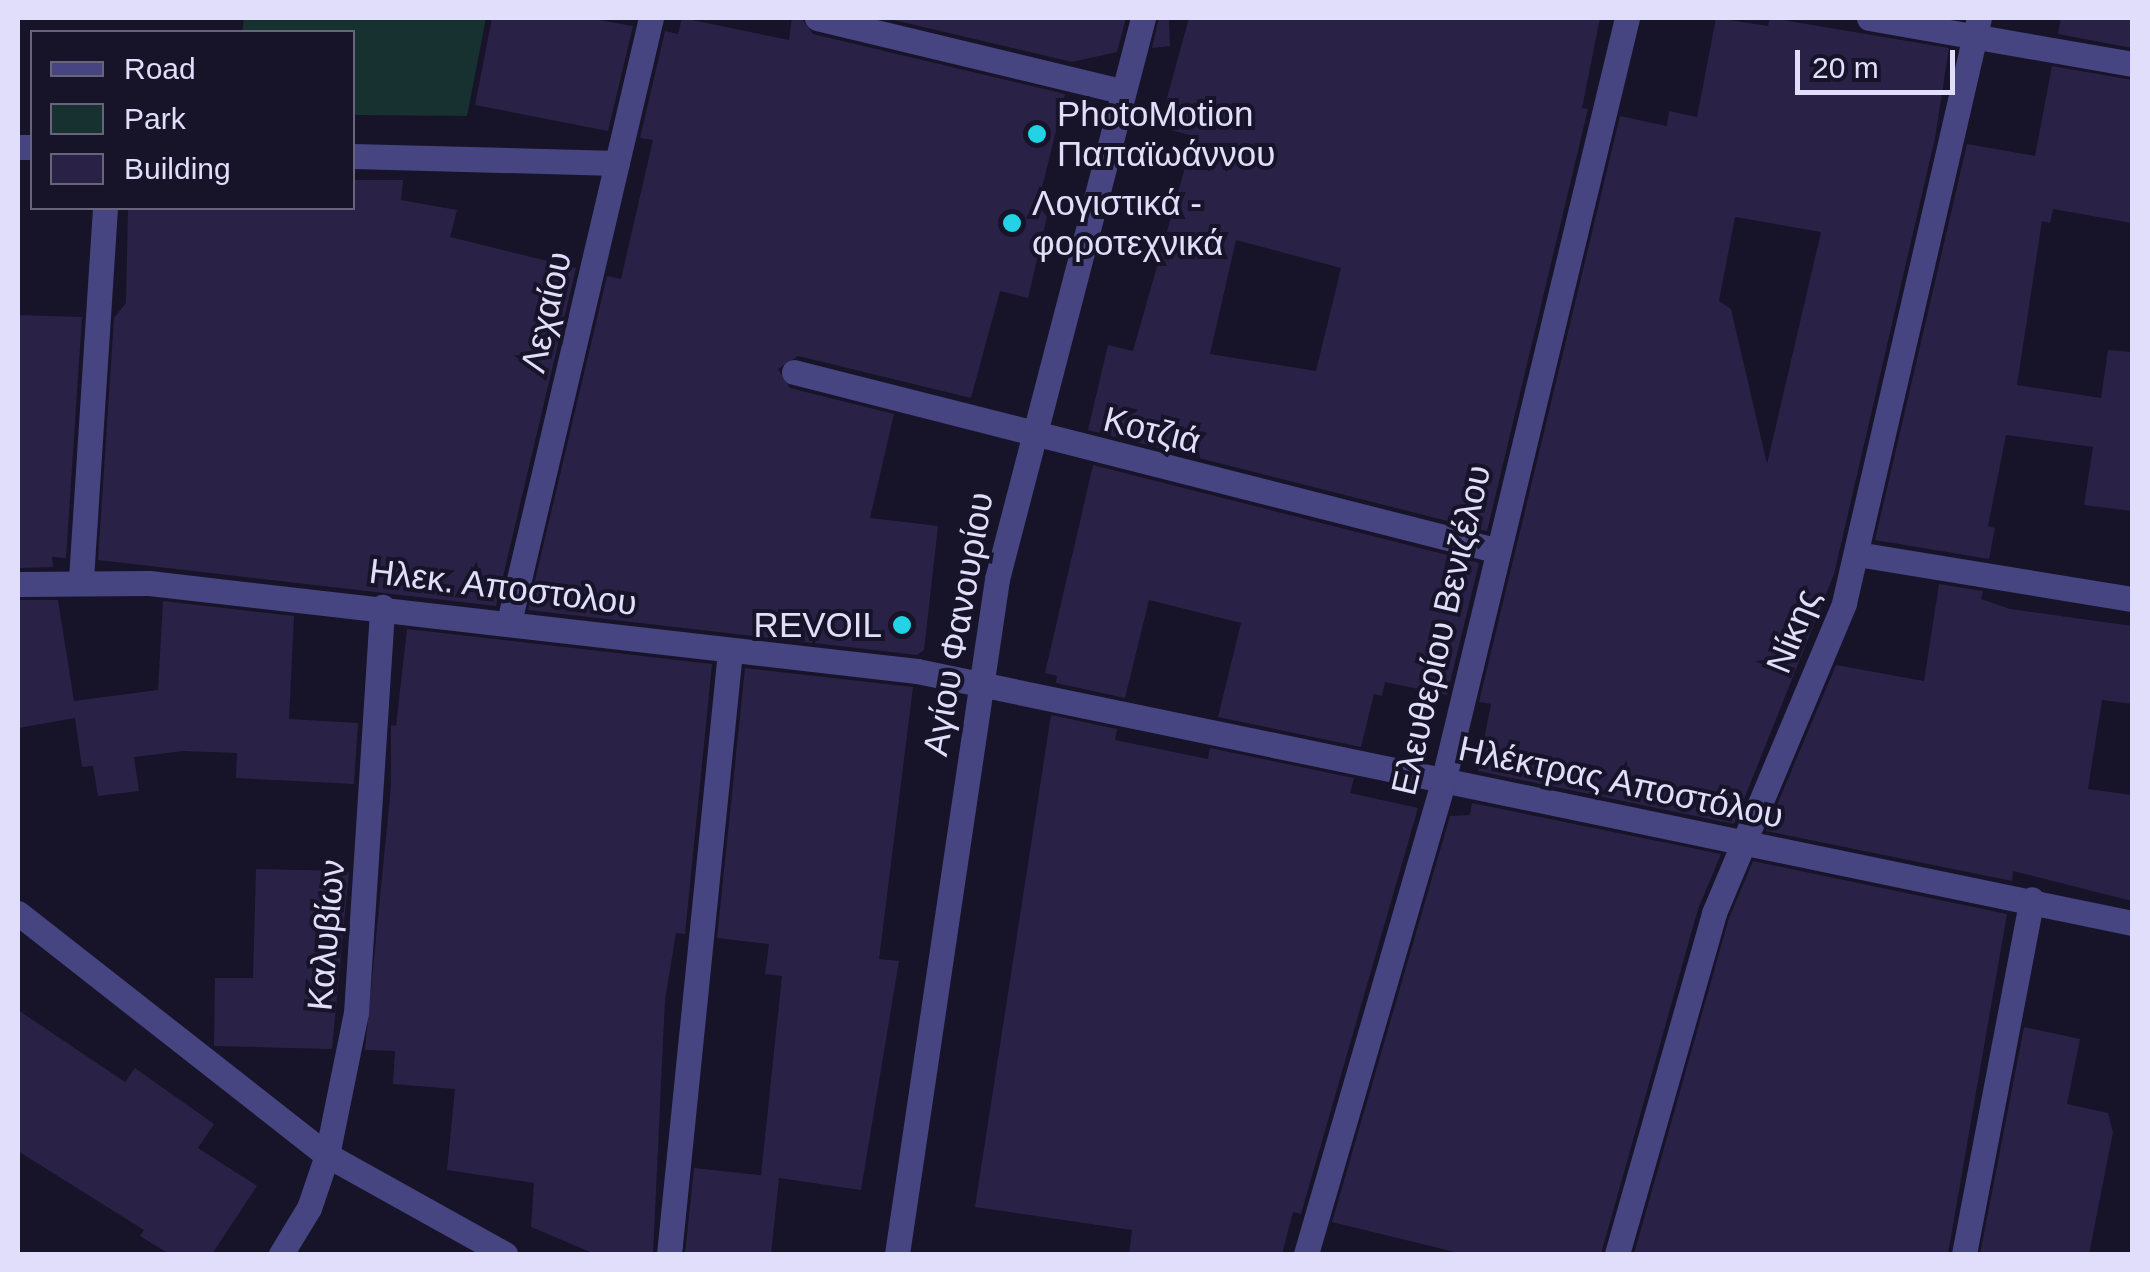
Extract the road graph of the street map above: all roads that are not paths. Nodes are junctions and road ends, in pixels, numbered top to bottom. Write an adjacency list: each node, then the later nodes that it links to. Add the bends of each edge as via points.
1 (651, 18): 10 (street, Λεχαίου)
2 (817, 18): 8 (street)
3 (1143, 18): 8 (street, Αγίου Φανουρίου)
4 (1626, 18): 14 (street, Ελευθερίου Βενιζέλου)
5 (1869, 18): 6 (street)
6 (1978, 26): 7 (street); 15 (street, Νίκης)
7 (2132, 64)
8 (1122, 91): 13 (street, Αγίου Φανουρίου)
9 (355, 156): 10 (street)
10 (617, 163): 20 (street, Λεχαίου)
11 (106, 210): 16 (street)
12 (794, 372): 13 (street, Κοτζιά)
13 (1031, 437): 14 (street, Κοτζιά); 22 (street, Αγίου Φανουρίου)
14 (1495, 550): 23 (street, Ελευθερίου Βενιζέλου)
15 (1857, 554): 18 (street); 24 (street, Νίκης, via 1844,603)
16 (80, 579): 17 (street, Ηλεκ. Αποστολου); 19 (street, Ηλεκ. Αποστολου)
17 (18, 584)
18 (2132, 599)
19 (382, 608): 20 (street, Ηλεκ. Αποστολου); 28 (street, Καλυβίων, via 356,1013)
20 (509, 622): 21 (street, Ηλεκ. Αποστολου)
21 (730, 652): 22 (street, Ηλεκ. Αποστολου); 31 (street)
22 (978, 682): 23 (street, Ηλέκτρας Αποστόλου); 32 (street, Αγίου Φανουρίου)
23 (1443, 782): 24 (street, Ηλέκτρας Αποστόλου); 33 (street, Ελευθερίου Βενιζέλου)
24 (1744, 844): 25 (street, Ηλέκτρας Αποστόλου); 34 (street, Νίκης, via 1714,913)
25 (2032, 900): 27 (street, Ηλέκτρας Αποστόλου); 35 (street)
26 (18, 914): 28 (street)
27 (2132, 922)
28 (326, 1155): 29 (street, Καλυβίων, via 308,1208); 30 (street)
29 (280, 1254)
30 (505, 1254)
31 (669, 1254)
32 (897, 1254)
33 (1306, 1254)
34 (1617, 1254)
35 (1964, 1254)

